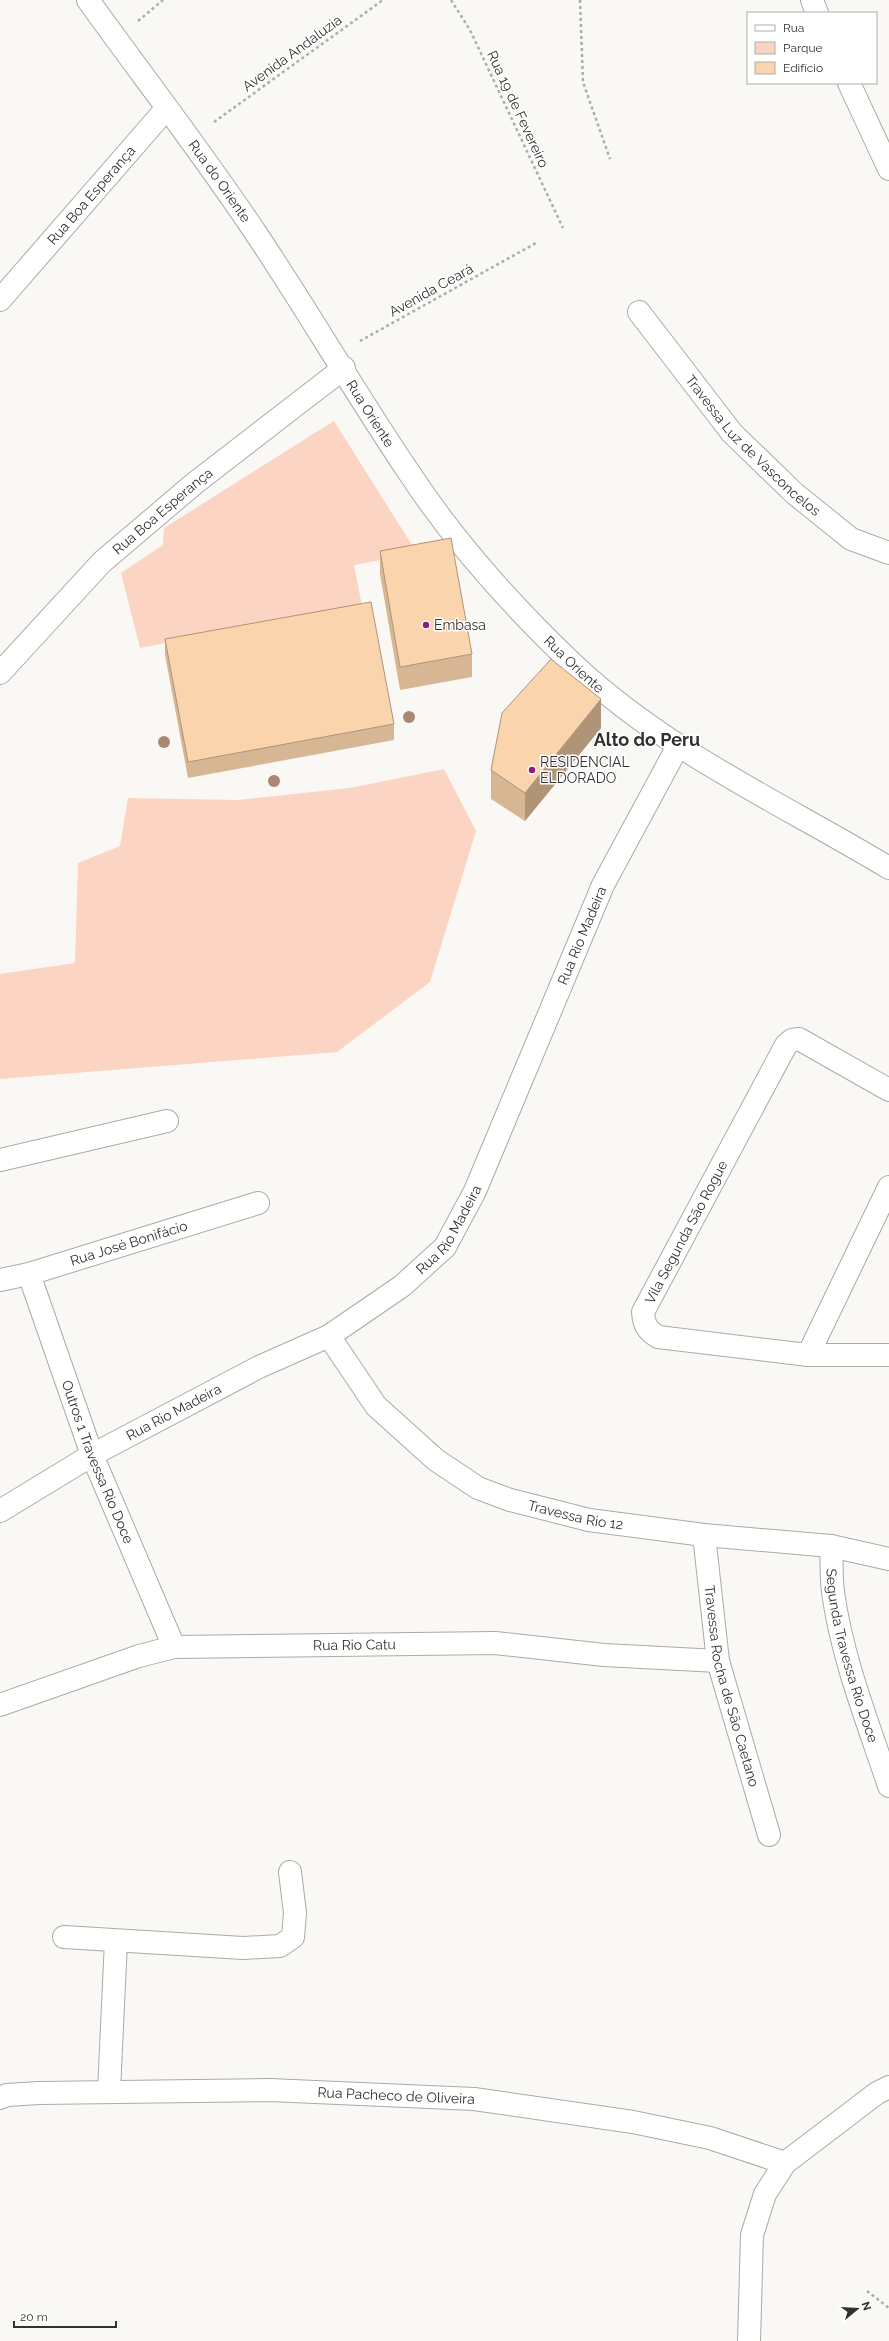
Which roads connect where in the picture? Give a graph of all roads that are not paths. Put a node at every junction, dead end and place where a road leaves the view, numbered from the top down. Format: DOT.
graph roads {
  1 [pos="88,0"];
  2 [pos="812,0"];
  3 [pos="818,12"];
  4 [pos="849,84"];
  5 [pos="166,108"];
  6 [pos="889,169"];
  7 [pos="0,300"];
  8 [pos="639,312"];
  9 [pos="339,361"];
  10 [pos="889,553"];
  11 [pos="0,673"];
  12 [pos="678,746"];
  13 [pos="889,868"];
  14 [pos="889,1090"];
  15 [pos="167,1121"];
  16 [pos="0,1160"];
  17 [pos="889,1187"];
  18 [pos="258,1203"];
  19 [pos="29,1274"];
  20 [pos="0,1280"];
  21 [pos="329,1336"];
  22 [pos="808,1355"];
  23 [pos="889,1355"];
  24 [pos="92,1455"];
  25 [pos="0,1511"];
  26 [pos="704,1535"];
  27 [pos="831,1546"];
  28 [pos="889,1559"];
  29 [pos="174,1647"];
  30 [pos="718,1661"];
  31 [pos="0,1705"];
  32 [pos="889,1786"];
  33 [pos="769,1835"];
  34 [pos="290,1872"];
  35 [pos="64,1937"];
  36 [pos="116,1941"];
  37 [pos="889,2087"];
  38 [pos="109,2092"];
  39 [pos="0,2098"];
  40 [pos="785,2163"];
  41 [pos="749,2341"];
  1 -- 5 [label="street, Rua do Oriente"];
  2 -- 3 [label="street"];
  4 -- 6 [label="street"];
  5 -- 7 [label="street, Rua Boa Esperança"];
  5 -- 9 [label="street, Rua do Oriente"];
  8 -- 10 [label="street, Travessa Luz de Vasconcelos"];
  9 -- 11 [label="street, Rua Boa Esperança"];
  9 -- 12 [label="street, Rua Oriente"];
  12 -- 13 [label="street, Rua Oriente"];
  12 -- 21 [label="street, Rua Rio Madeira"];
  14 -- 22 [label="street, Vila Segunda São Rogue"];
  15 -- 16 [label="street"];
  17 -- 22 [label="street"];
  18 -- 19 [label="street, Rua José Bonifácio"];
  19 -- 20 [label="street, Rua José Bonifácio"];
  19 -- 24 [label="street, Outros 1 Travessa Rio Doce"];
  21 -- 24 [label="street, Rua Rio Madeira"];
  21 -- 26 [label="street, Travessa Rio 12"];
  22 -- 23 [label="street, Vila Segunda São Rogue"];
  24 -- 25 [label="street, Rua Rio Madeira"];
  24 -- 29 [label="street, Outros 1 Travessa Rio Doce"];
  26 -- 27 [label="street, Travessa Rio 12"];
  26 -- 30 [label="street, Travessa Rocha de São Caetano"];
  27 -- 28 [label="street, Travessa Rio 12"];
  27 -- 32 [label="street, Segunda Travessa Rio Doce"];
  29 -- 30 [label="street, Rua Rio Catu"];
  29 -- 31 [label="street, Rua Rio Catu"];
  30 -- 33 [label="street, Travessa Rocha de São Caetano"];
  34 -- 36 [label="street"];
  35 -- 36 [label="street"];
  36 -- 38 [label="street"];
  37 -- 40 [label="street"];
  38 -- 39 [label="street, Rua Pacheco de Oliveira"];
  38 -- 40 [label="street, Rua Pacheco de Oliveira"];
  40 -- 41 [label="street"];
}
